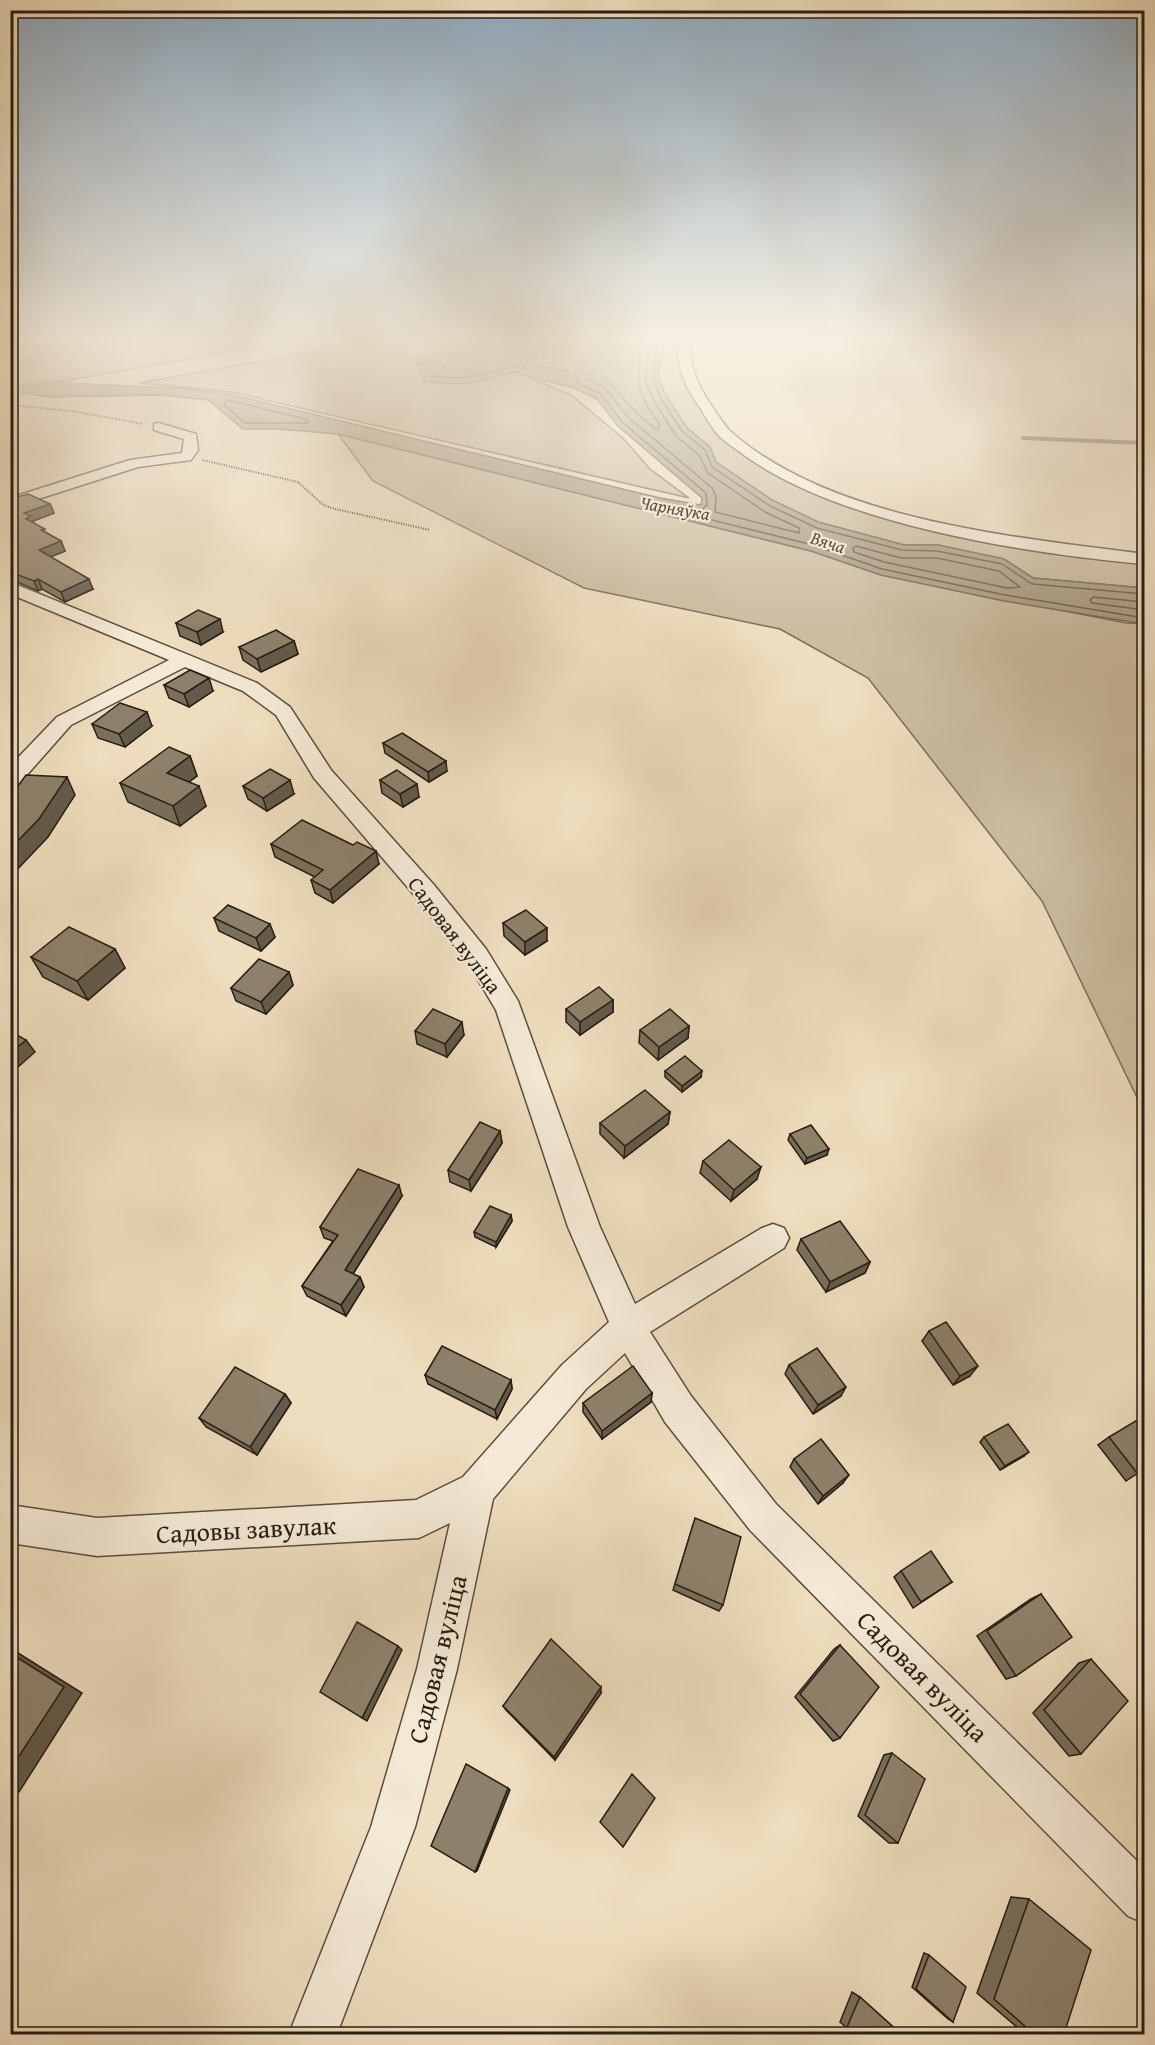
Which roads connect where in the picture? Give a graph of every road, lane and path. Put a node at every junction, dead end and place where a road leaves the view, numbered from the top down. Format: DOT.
graph roads {
  1 [pos="191,437"];
  2 [pos="731,437"];
  3 [pos="186,457"];
  4 [pos="10,503"];
  5 [pos="430,530"];
  6 [pos="1144,559"];
  7 [pos="10,587"];
  8 [pos="184,660"];
  9 [pos="10,780"];
  10 [pos="772,1238"];
  11 [pos="628,1327"];
  12 [pos="476,1490"];
  13 [pos="10,1524"];
  14 [pos="1144,1900"];
  15 [pos="313,2034"];
  1 -- 3 [label="street"];
  2 -- 6 [label="street"];
  3 -- 4 [label="street"];
  3 -- 5 [label="path"];
  7 -- 8 [label="street, Садовая вуліца"];
  8 -- 9 [label="street"];
  8 -- 11 [label="street, Садовая вуліца"];
  10 -- 11 [label="street"];
  11 -- 12 [label="street, Садовая вуліца"];
  11 -- 14 [label="street, Садовая вуліца"];
  12 -- 13 [label="street, Садовы завулак"];
  12 -- 15 [label="street, Садовая вуліца"];
}
